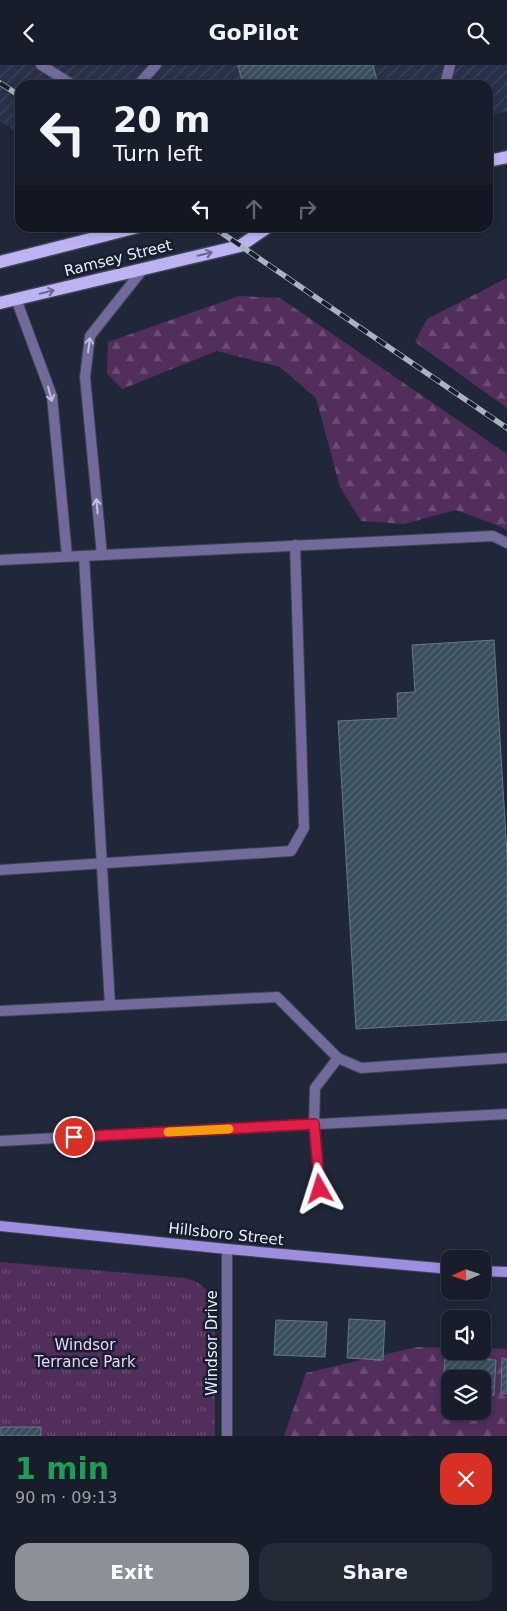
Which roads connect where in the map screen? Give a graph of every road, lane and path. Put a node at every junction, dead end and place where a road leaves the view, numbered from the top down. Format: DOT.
graph roads {
  1 [pos="41,65"];
  2 [pos="156,65"];
  3 [pos="450,65"];
  4 [pos="65,80"];
  5 [pos="142,80"];
  6 [pos="446,80"];
  7 [pos="507,157"];
  8 [pos="493,160"];
  9 [pos="118,232"];
  10 [pos="261,232"];
  11 [pos="0,262"];
  12 [pos="144,269"];
  13 [pos="16,299"];
  14 [pos="0,303"];
  15 [pos="507,543"];
  16 [pos="295,545"];
  17 [pos="84,555"];
  18 [pos="102,555"];
  19 [pos="67,557"];
  20 [pos="0,560"];
  21 [pos="102,863"];
  22 [pos="0,870"];
  23 [pos="110,1005"];
  24 [pos="0,1011"];
  25 [pos="507,1058"];
  26 [pos="338,1059"];
  27 [pos="507,1114"];
  28 [pos="314,1124"];
  29 [pos="0,1141"];
  30 [pos="320,1189"];
  31 [pos="0,1226"];
  32 [pos="228,1249"];
  33 [pos="441,1268"];
  34 [pos="491,1271"];
  35 [pos="507,1272"];
  36 [pos="227,1436"];
  1 -- 4 [label="street"];
  2 -- 5 [label="street"];
  3 -- 6 [label="street"];
  7 -- 8 [label="main road"];
  9 -- 11 [label="main road, Ramsey Street"];
  12 -- 10 [label="main road, Ramsey Street, one-way"];
  13 -- 12 [label="main road, Ramsey Street, one-way"];
  18 -- 12 [label="street, one-way"];
  13 -- 14 [label="main road, Ramsey Street"];
  13 -- 19 [label="street, one-way"];
  15 -- 16 [label="street"];
  16 -- 18 [label="street"];
  16 -- 21 [label="street"];
  17 -- 18 [label="street"];
  17 -- 19 [label="street"];
  17 -- 21 [label="street"];
  19 -- 20 [label="street"];
  21 -- 22 [label="street"];
  21 -- 23 [label="street"];
  23 -- 24 [label="street"];
  23 -- 26 [label="street"];
  25 -- 26 [label="street"];
  26 -- 28 [label="street"];
  27 -- 28 [label="street"];
  28 -- 29 [label="street"];
  28 -- 30 [label="street"];
  31 -- 32 [label="street, Hillsboro Street"];
  32 -- 33 [label="street, Hillsboro Street"];
  32 -- 36 [label="street, Windsor Drive"];
  34 -- 35 [label="street"];
}
